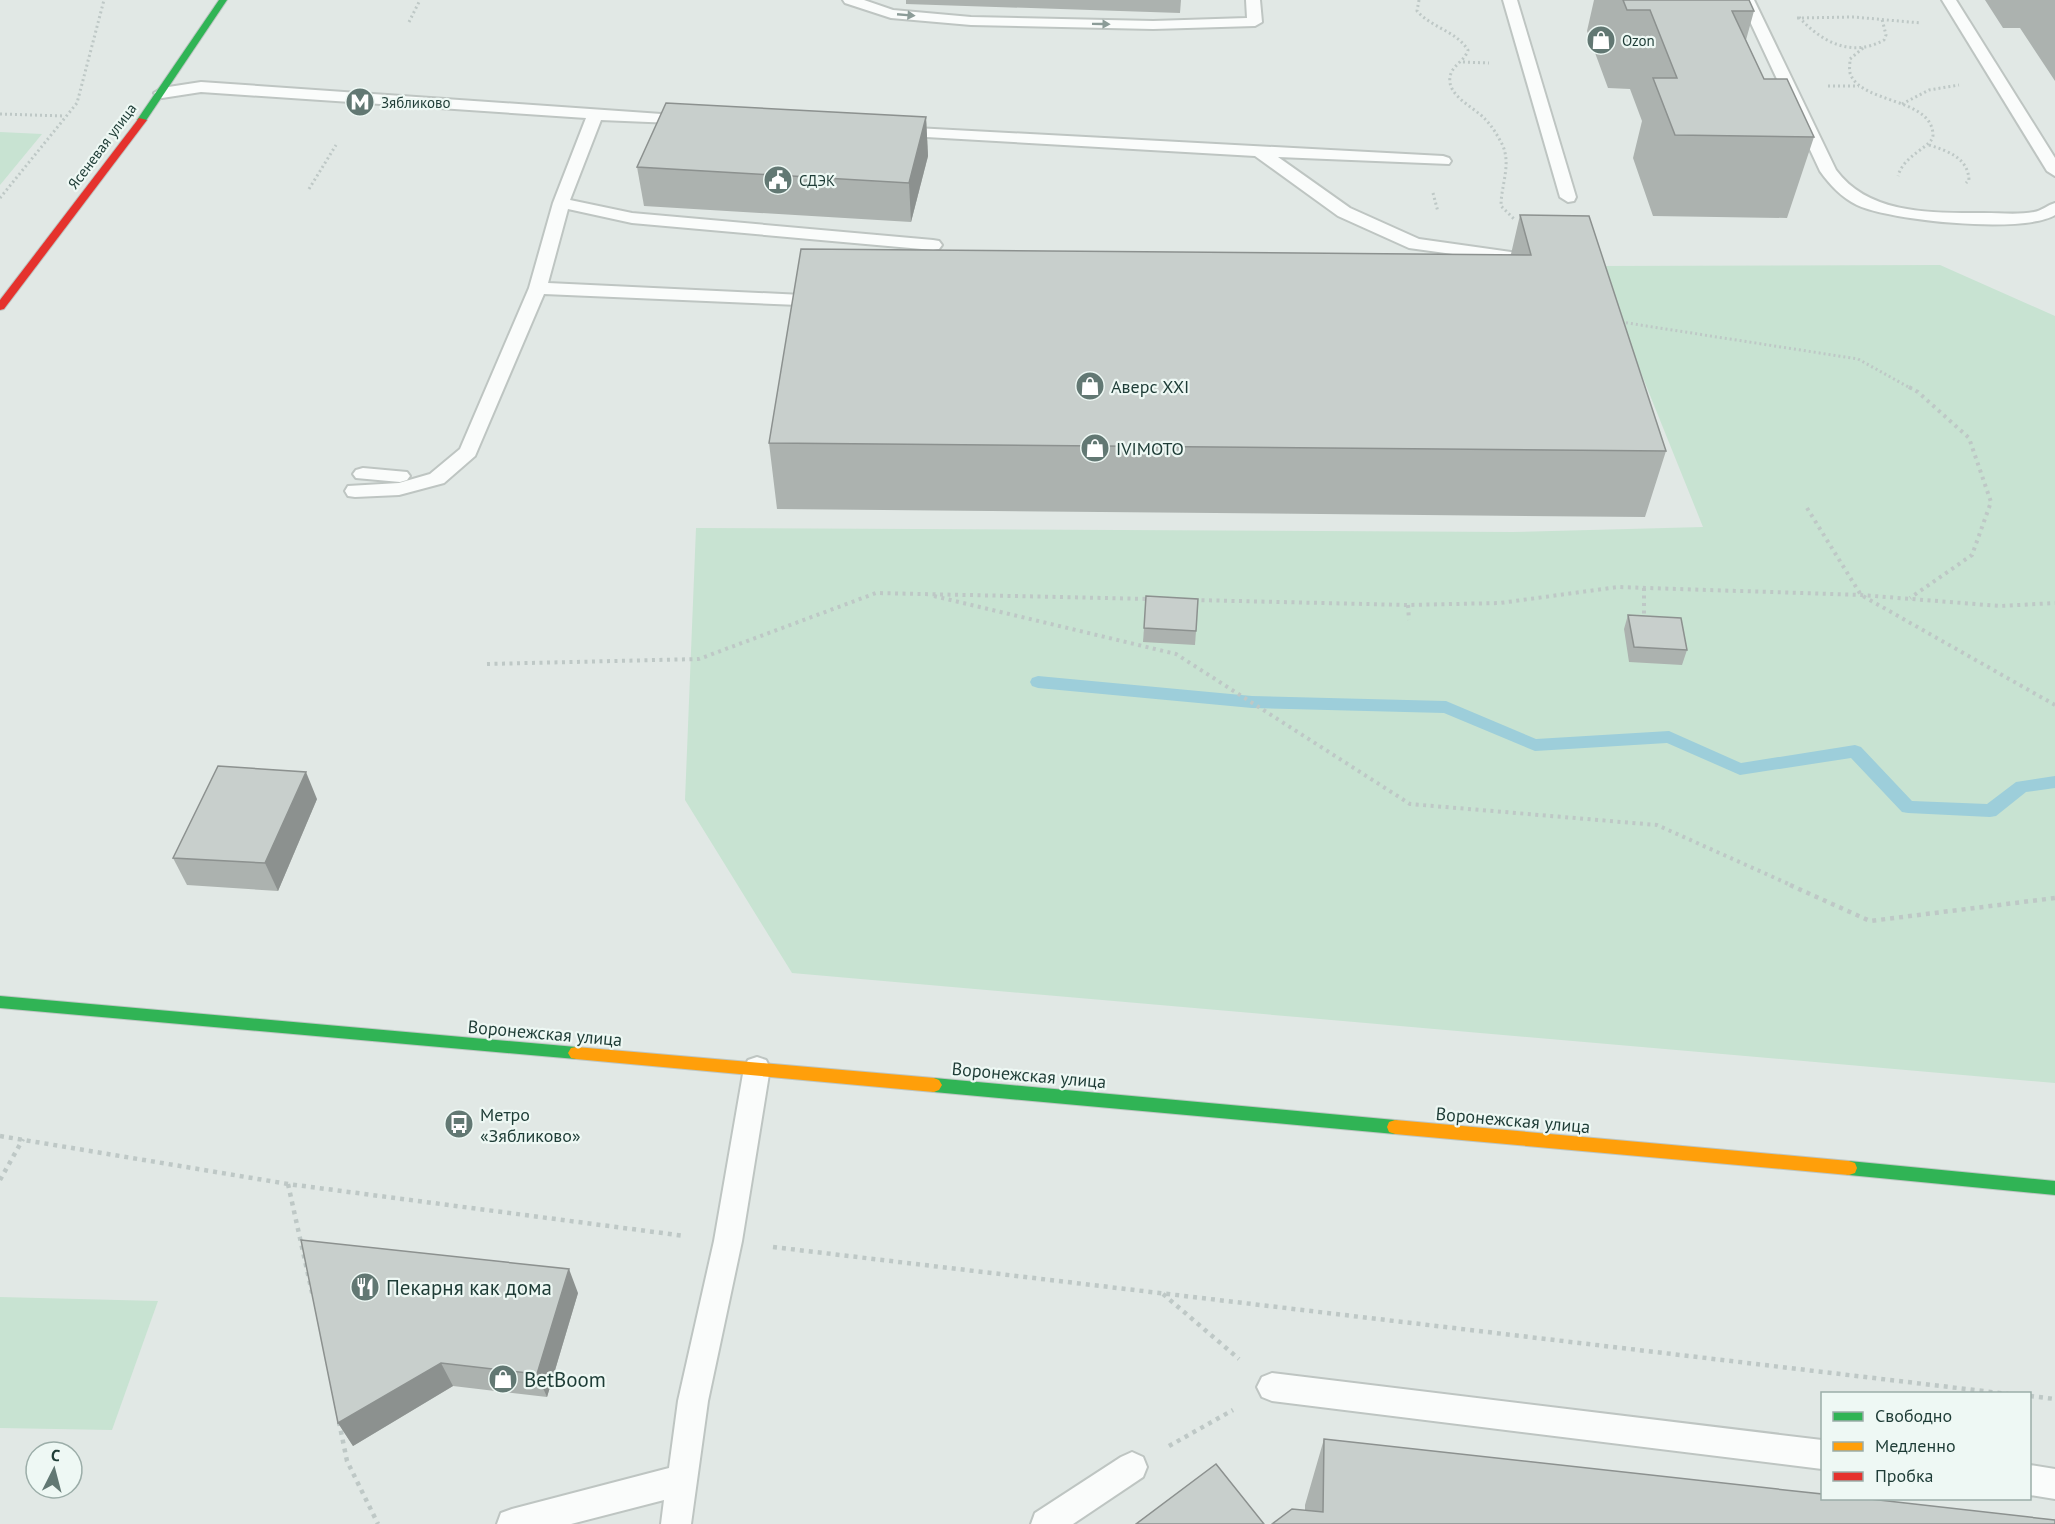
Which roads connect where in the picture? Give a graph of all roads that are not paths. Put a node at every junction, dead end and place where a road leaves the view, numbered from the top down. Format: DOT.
graph roads {
  1 [pos="223,0"];
  2 [pos="850,0"];
  3 [pos="1253,0"];
  4 [pos="1510,0"];
  5 [pos="1747,0"];
  6 [pos="1949,0"];
  7 [pos="162,93"];
  8 [pos="595,116"];
  9 [pos="702,122"];
  10 [pos="880,131"];
  11 [pos="1260,151"];
  12 [pos="1443,161"];
  13 [pos="2055,171"];
  14 [pos="1568,197"];
  15 [pos="561,203"];
  16 [pos="2055,208"];
  17 [pos="933,244"];
  18 [pos="1533,259"];
  19 [pos="538,288"];
  20 [pos="836,302"];
  21 [pos="0,307"];
  22 [pos="359,483"];
  23 [pos="0,1002"];
  24 [pos="757,1068"];
  25 [pos="2055,1188"];
  26 [pos="1272,1388"];
  27 [pos="1821,1455"];
  28 [pos="1132,1467"];
  29 [pos="682,1480"];
  30 [pos="2031,1480"];
  31 [pos="2055,1484"];
  32 [pos="513,1524"];
  33 [pos="676,1524"];
  34 [pos="1046,1524"];
  1 -- 7 [label="street, Ясеневая улица"];
  2 -- 3 [label="lane, one-way"];
  4 -- 14 [label="lane"];
  5 -- 16 [label="lane"];
  6 -- 13 [label="lane"];
  7 -- 8 [label="lane"];
  7 -- 21 [label="street, Ясеневая улица"];
  8 -- 9 [label="lane"];
  8 -- 15 [label="lane"];
  10 -- 11 [label="lane"];
  11 -- 12 [label="lane"];
  11 -- 18 [label="lane"];
  15 -- 17 [label="lane"];
  15 -- 19 [label="lane"];
  19 -- 20 [label="lane"];
  19 -- 22 [label="lane"];
  23 -- 24 [label="street, Воронежская улица"];
  24 -- 25 [label="street, Воронежская улица"];
  24 -- 29 [label="lane"];
  26 -- 27 [label="lane"];
  28 -- 34 [label="lane"];
  29 -- 32 [label="lane"];
  29 -- 33 [label="lane"];
  30 -- 31 [label="lane"];
}
